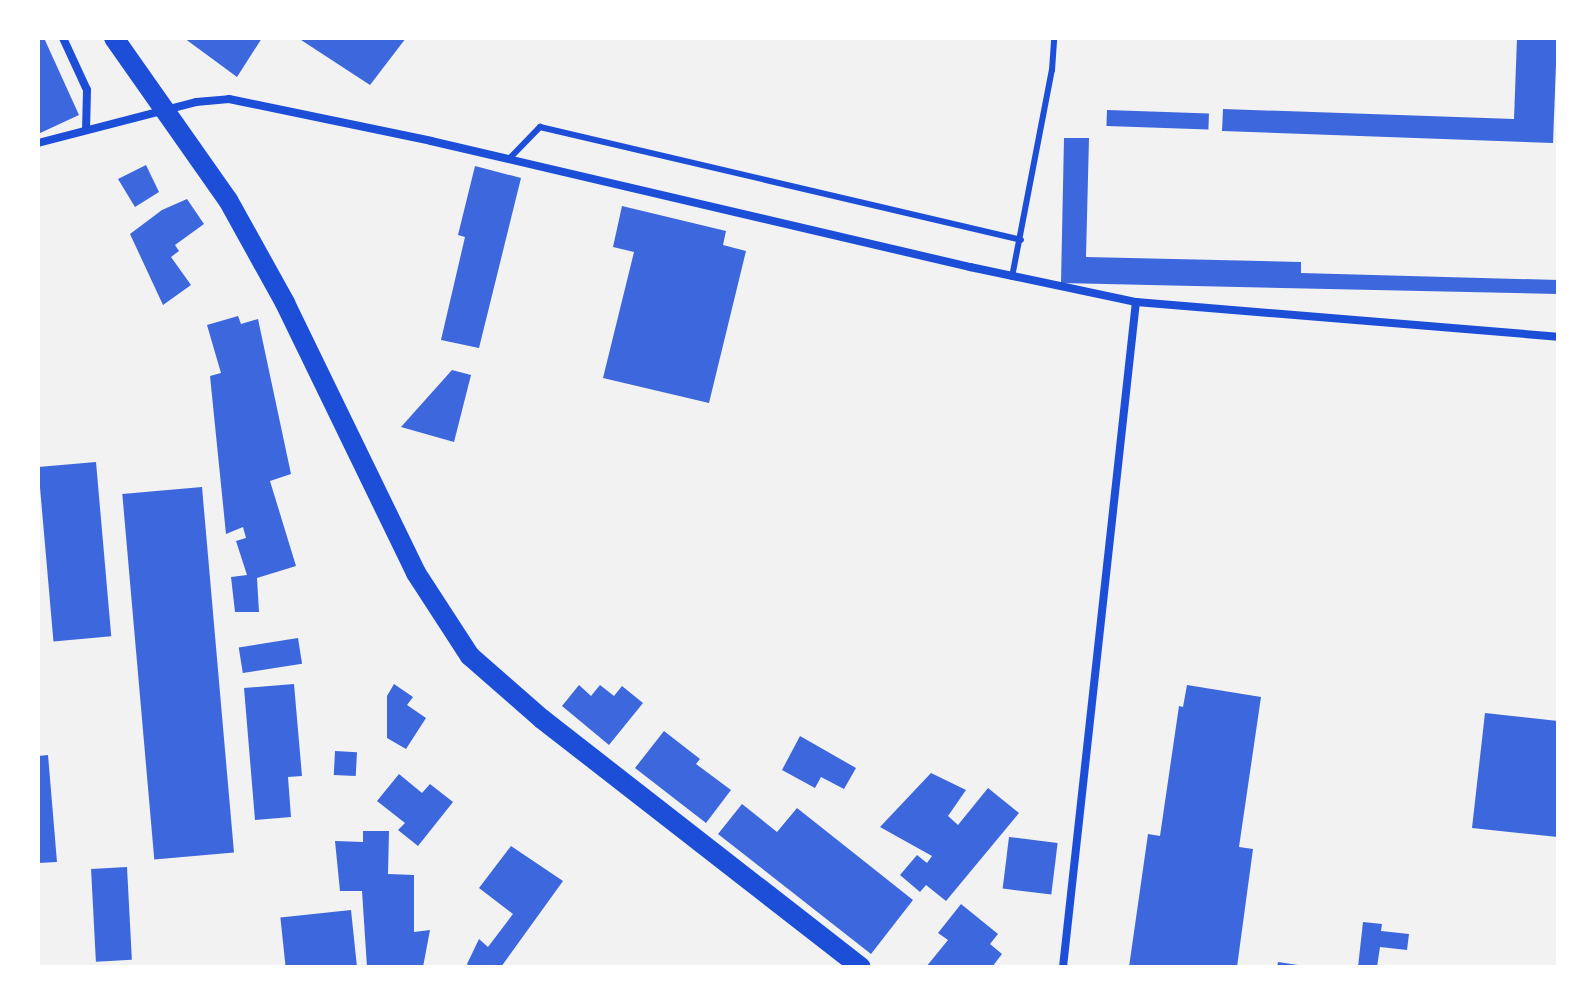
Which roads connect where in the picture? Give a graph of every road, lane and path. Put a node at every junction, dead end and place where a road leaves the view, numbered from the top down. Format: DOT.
graph roads {
  1 [pos="63,38"];
  2 [pos="114,38"];
  3 [pos="1054,38"];
  4 [pos="164,111"];
  5 [pos="86,130"];
  6 [pos="38,143"];
  7 [pos="509,159"];
  8 [pos="1021,240"];
  9 [pos="1012,277"];
  10 [pos="1136,302"];
  11 [pos="1558,337"];
  12 [pos="861,967"];
  13 [pos="1063,967"];
  1 -- 5 [label="street"];
  2 -- 4 [label="main road"];
  3 -- 8 [label="lane"];
  4 -- 5 [label="street"];
  4 -- 7 [label="street"];
  4 -- 12 [label="main road"];
  5 -- 6 [label="street"];
  7 -- 8 [label="lane"];
  7 -- 9 [label="street"];
  8 -- 9 [label="lane"];
  9 -- 10 [label="street"];
  10 -- 11 [label="street"];
  10 -- 13 [label="street"];
}
